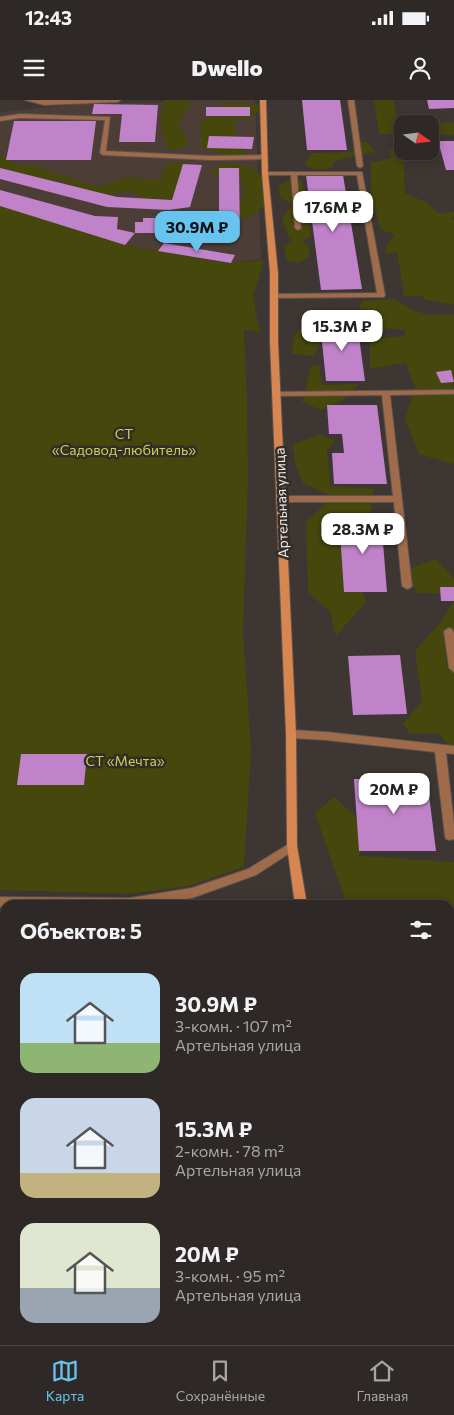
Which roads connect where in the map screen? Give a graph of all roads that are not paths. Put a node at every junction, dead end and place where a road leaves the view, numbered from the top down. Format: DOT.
graph roads {
  1 [pos="28,100"];
  2 [pos="118,100"];
  3 [pos="263,100"];
  4 [pos="351,100"];
  5 [pos="0,119"];
  6 [pos="265,157"];
  7 [pos="360,166"];
  8 [pos="266,173"];
  9 [pos="294,173"];
  10 [pos="298,228"];
  11 [pos="274,296"];
  12 [pos="454,392"];
  13 [pos="386,393"];
  14 [pos="276,394"];
  15 [pos="280,499"];
  16 [pos="398,499"];
  17 [pos="407,586"];
  18 [pos="449,631"];
  19 [pos="454,668"];
  20 [pos="291,734"];
  21 [pos="440,749"];
  22 [pos="454,750"];
  23 [pos="450,836"];
  24 [pos="292,846"];
  25 [pos="149,900"];
  26 [pos="300,900"];
  1 -- 2 [label="street"];
  3 -- 6 [label="street, Артельная улица"];
  4 -- 7 [label="street"];
  5 -- 6 [label="street"];
  6 -- 8 [label="street, Артельная улица"];
  8 -- 9 [label="street"];
  8 -- 11 [label="street, Артельная улица"];
  9 -- 10 [label="street"];
  9 -- 11 [label="street"];
  11 -- 14 [label="street, Артельная улица"];
  12 -- 13 [label="street"];
  13 -- 14 [label="street"];
  13 -- 16 [label="street"];
  14 -- 15 [label="street, Артельная улица"];
  15 -- 16 [label="street"];
  15 -- 20 [label="street, Артельная улица"];
  16 -- 17 [label="street"];
  18 -- 19 [label="street"];
  20 -- 21 [label="street"];
  20 -- 24 [label="street, Артельная улица"];
  21 -- 22 [label="street"];
  21 -- 23 [label="street"];
  24 -- 25 [label="street"];
  24 -- 26 [label="street, Артельная улица"];
}
